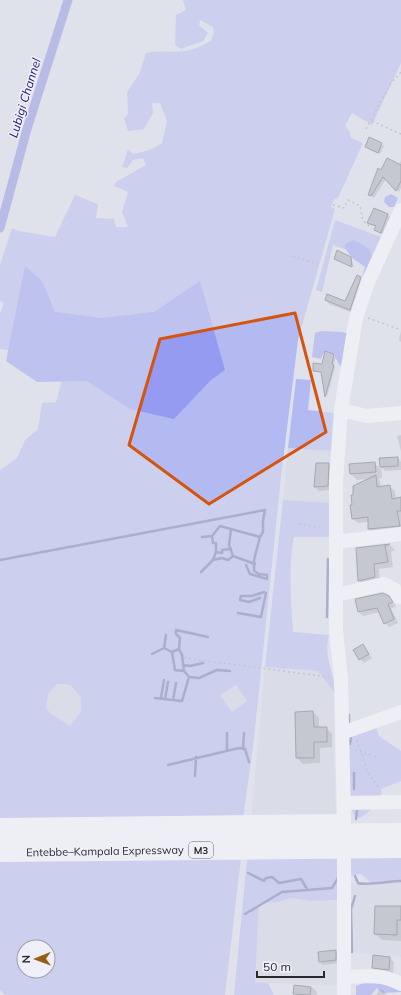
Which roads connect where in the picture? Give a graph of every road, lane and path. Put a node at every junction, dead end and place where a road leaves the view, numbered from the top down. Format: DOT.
graph roads {
  1 [pos="401,72"];
  2 [pos="371,120"];
  3 [pos="366,129"];
  4 [pos="401,134"];
  5 [pos="333,205"];
  6 [pos="401,210"];
  7 [pos="372,228"];
  8 [pos="293,256"];
  9 [pos="318,264"];
  10 [pos="357,314"];
  11 [pos="401,330"];
  12 [pos="341,410"];
  13 [pos="401,413"];
  14 [pos="299,524"];
  15 [pos="401,534"];
  16 [pos="336,536"];
  17 [pos="336,595"];
  18 [pos="401,596"];
  19 [pos="184,658"];
  20 [pos="341,678"];
  21 [pos="401,712"];
  22 [pos="347,731"];
  23 [pos="350,746"];
  24 [pos="362,753"];
  25 [pos="377,757"];
  26 [pos="379,788"];
  27 [pos="401,802"];
  28 [pos="344,803"];
  29 [pos="344,821"];
  30 [pos="0,825"];
  31 [pos="401,833"];
  32 [pos="0,836"];
  33 [pos="401,848"];
  34 [pos="0,852"];
  35 [pos="345,976"];
  36 [pos="401,984"];
  37 [pos="344,995"];
  1 -- 2 [label="path"];
  2 -- 3 [label="path"];
  2 -- 4 [label="path"];
  5 -- 7 [label="path"];
  6 -- 10 [label="street"];
  8 -- 9 [label="path"];
  10 -- 11 [label="path"];
  10 -- 12 [label="street"];
  12 -- 13 [label="street"];
  12 -- 16 [label="street"];
  14 -- 16 [label="path"];
  15 -- 16 [label="street"];
  16 -- 17 [label="street"];
  17 -- 18 [label="street"];
  17 -- 20 [label="street"];
  19 -- 20 [label="path"];
  20 -- 22 [label="street"];
  21 -- 22 [label="street"];
  22 -- 24 [label="path"];
  22 -- 28 [label="street"];
  23 -- 24 [label="path"];
  24 -- 25 [label="path"];
  24 -- 26 [label="path"];
  27 -- 28 [label="street"];
  28 -- 29 [label="street"];
  29 -- 30 [label="street"];
  29 -- 35 [label="street"];
  31 -- 32 [label="highway, Entebbe–Kampala Expressway / M3"];
  33 -- 34 [label="highway, Entebbe–Kampala Expressway / M3"];
  35 -- 36 [label="street"];
  35 -- 37 [label="street"];
}
